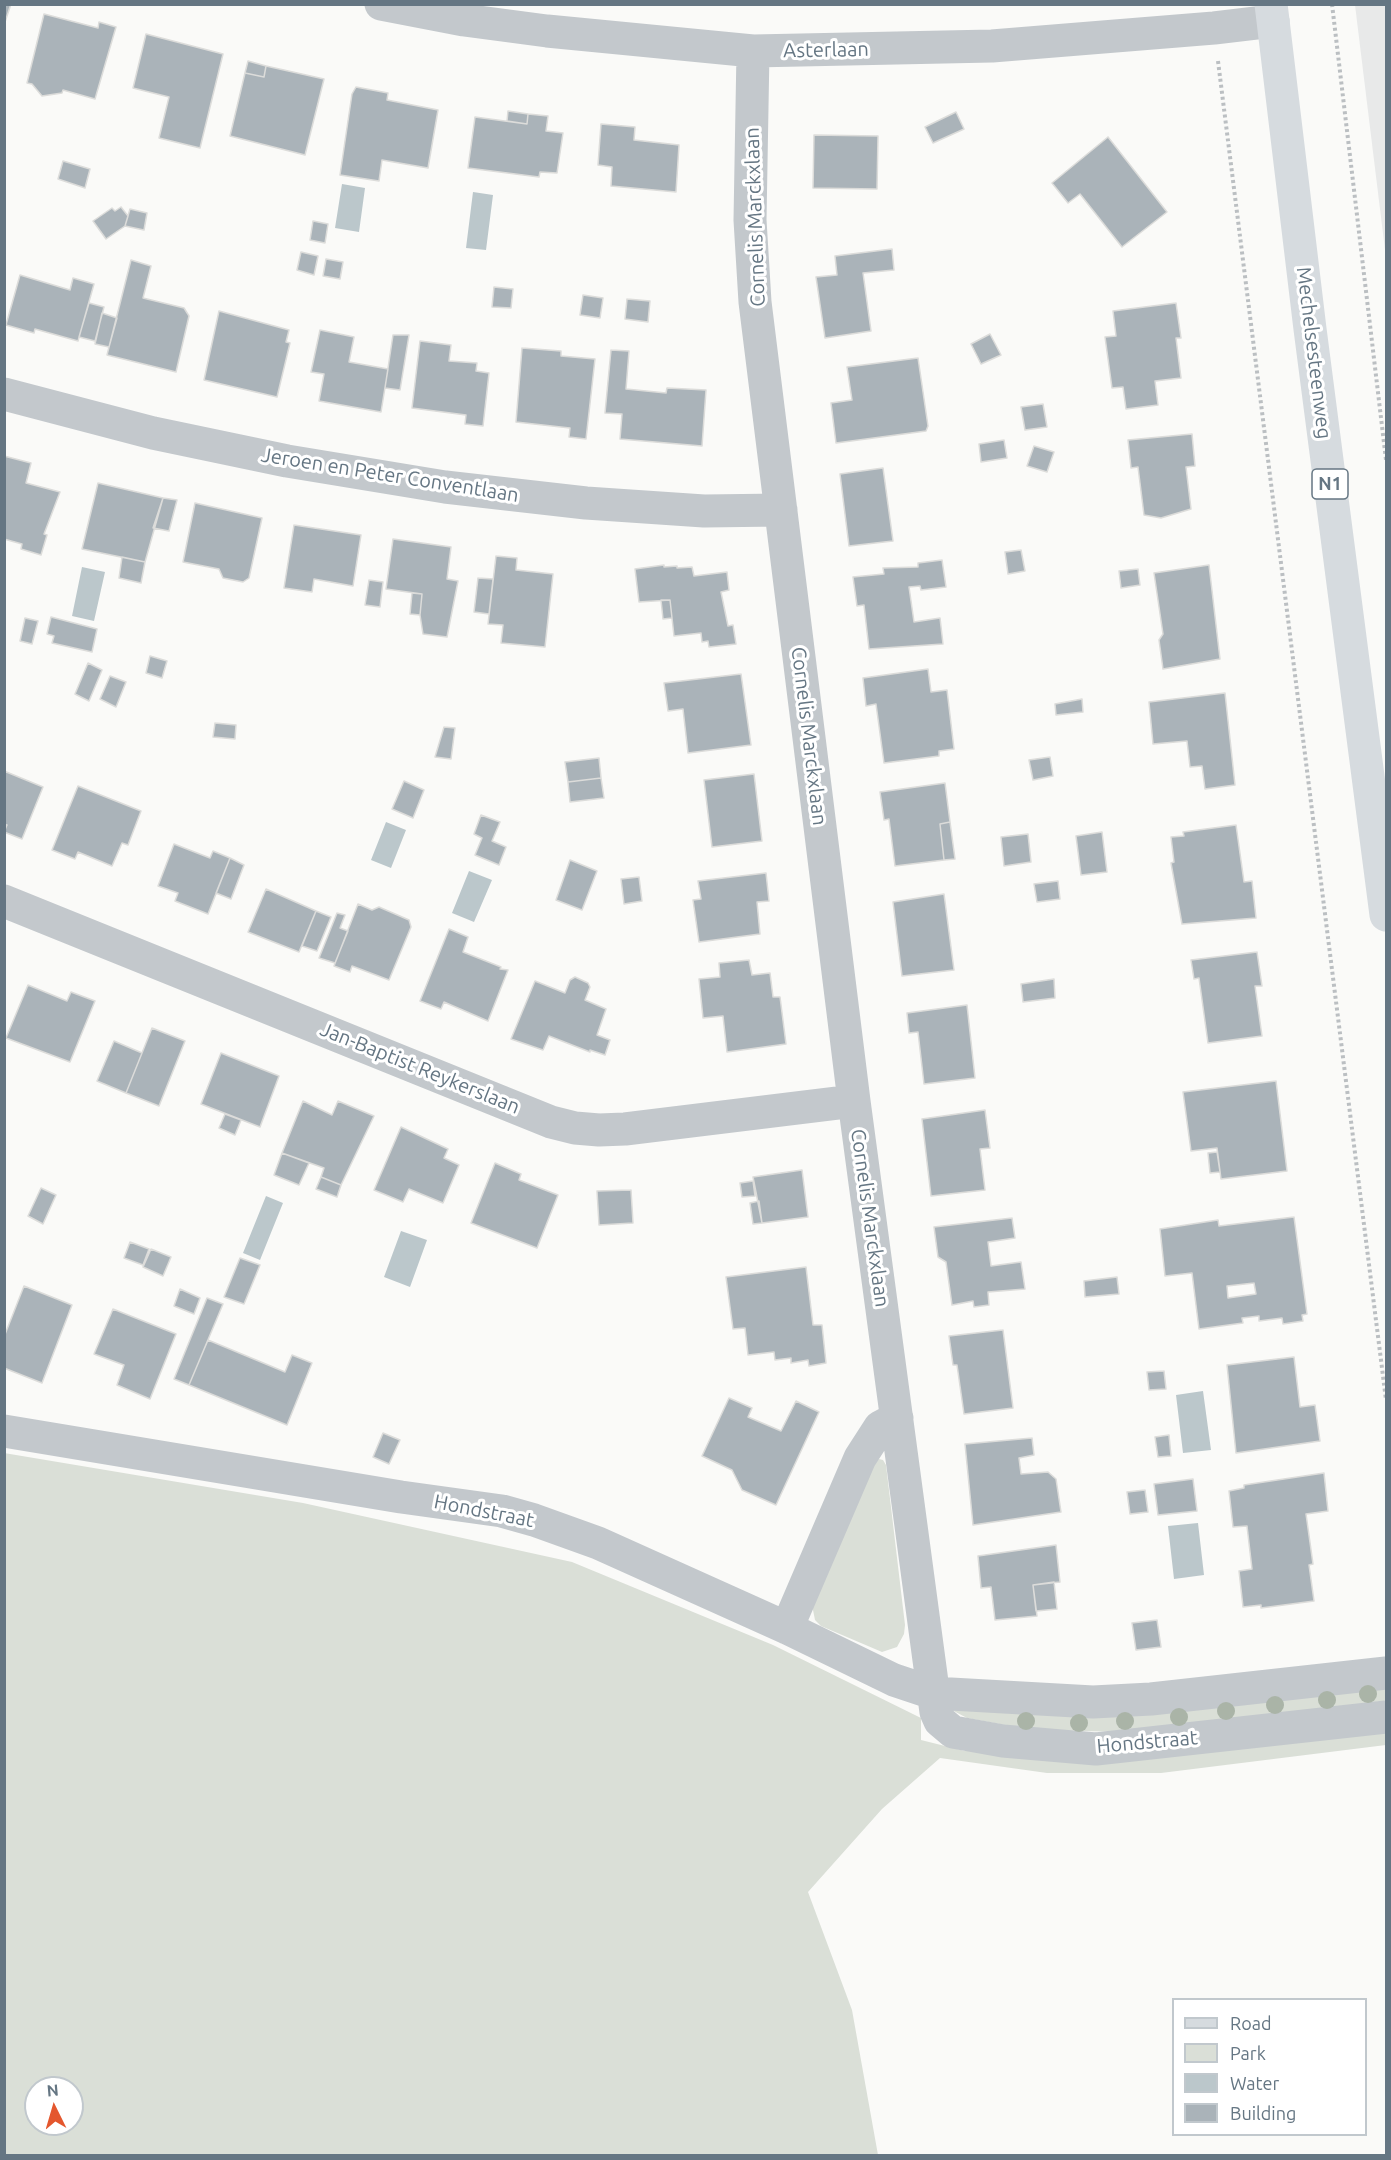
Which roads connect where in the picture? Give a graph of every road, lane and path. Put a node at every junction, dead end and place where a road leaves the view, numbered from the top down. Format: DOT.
graph roads {
  1 [pos="381,4"];
  2 [pos="1332,4"];
  3 [pos="1272,13"];
  4 [pos="549,18"];
  5 [pos="1214,28"];
  6 [pos="753,51"];
  7 [pos="4,394"];
  8 [pos="1386,460"];
  9 [pos="781,510"];
  10 [pos="4,901"];
  11 [pos="1386,915"];
  12 [pos="854,1101"];
  13 [pos="1386,1400"];
  14 [pos="897,1418"];
  15 [pos="4,1431"];
  16 [pos="787,1628"];
  17 [pos="1386,1672"];
  18 [pos="933,1693"];
  19 [pos="1386,1717"];
  1 -- 4 [label="street, Asterlaan"];
  2 -- 8 [label="path"];
  3 -- 5 [label="street, Asterlaan"];
  3 -- 11 [label="main road, Mechelsesteenweg / N1"];
  4 -- 6 [label="street, Asterlaan"];
  5 -- 6 [label="street, Asterlaan"];
  5 -- 13 [label="path"];
  6 -- 9 [label="street, Cornelis Marckxlaan"];
  7 -- 9 [label="street, Jeroen en Peter Conventlaan"];
  9 -- 12 [label="street, Cornelis Marckxlaan"];
  10 -- 12 [label="street, Jan-Baptist Reykerslaan"];
  12 -- 14 [label="street, Cornelis Marckxlaan"];
  14 -- 16 [label="street"];
  14 -- 18 [label="street, Cornelis Marckxlaan"];
  15 -- 16 [label="street, Hondstraat"];
  16 -- 18 [label="street, Hondstraat"];
  17 -- 18 [label="street, Hondstraat"];
  18 -- 19 [label="street, Hondstraat"];
}
